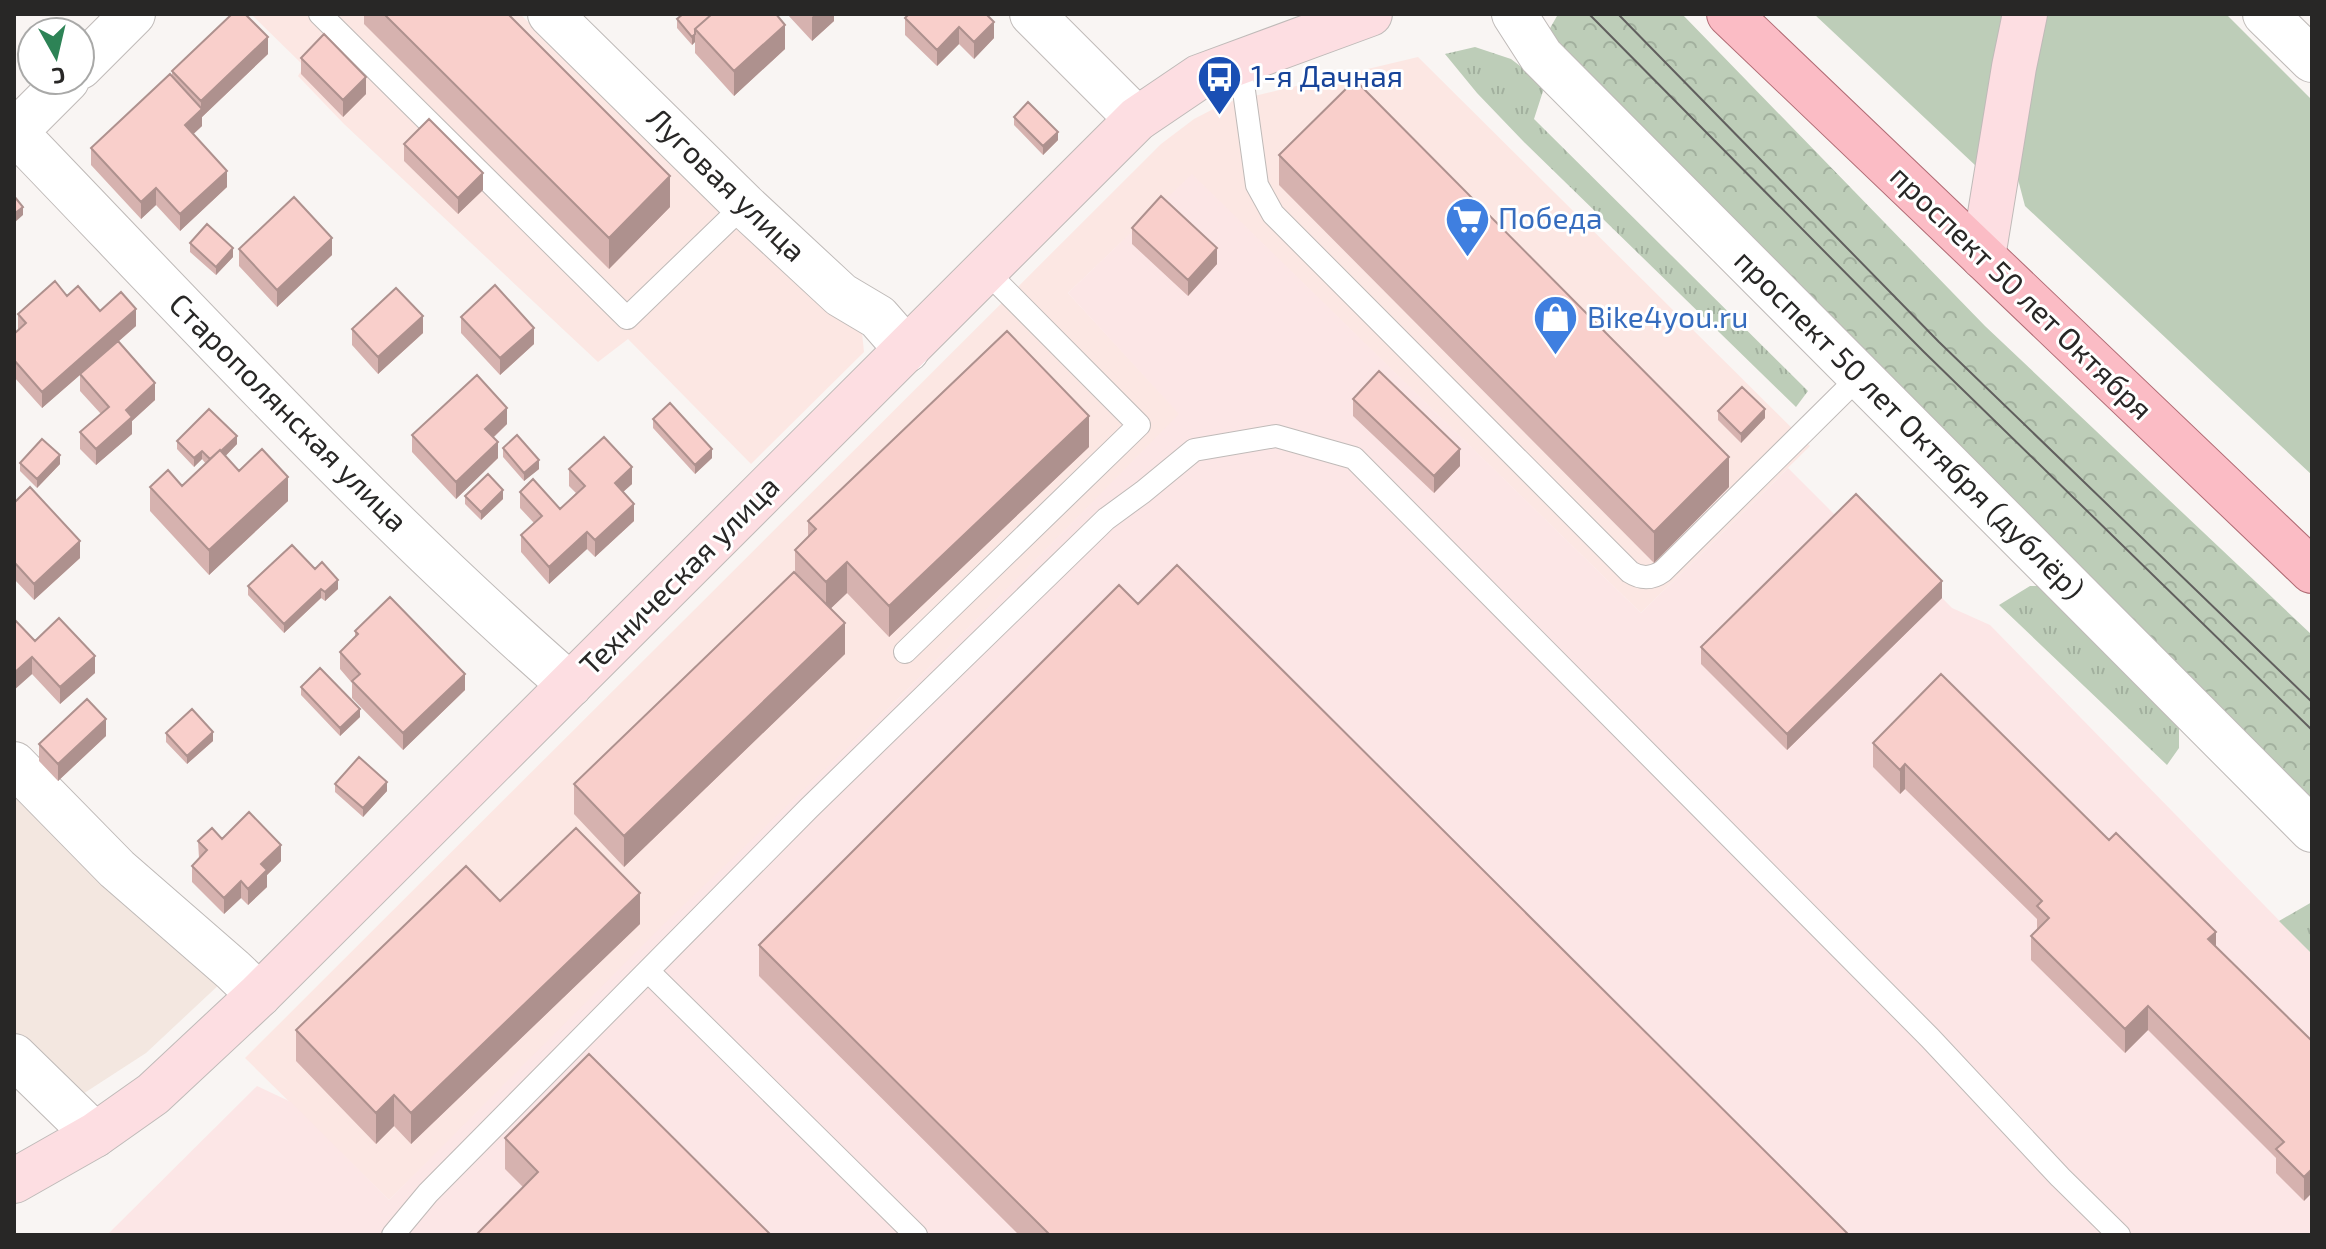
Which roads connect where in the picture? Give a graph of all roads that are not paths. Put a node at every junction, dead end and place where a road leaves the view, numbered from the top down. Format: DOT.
graph roads {
  1 [pos="133,14"];
  2 [pos="320,14"];
  3 [pos="550,14"];
  4 [pos="1032,14"];
  5 [pos="1370,14"];
  6 [pos="1514,14"];
  7 [pos="1729,14"];
  8 [pos="2025,14"];
  9 [pos="2265,14"];
  10 [pos="96,51"];
  11 [pos="2312,60"];
  12 [pos="1240,62"];
  13 [pos="51,96"];
  14 [pos="1137,119"];
  15 [pos="14,132"];
  16 [pos="744,205"];
  17 [pos="1983,257"];
  18 [pos="986,271"];
  19 [pos="907,350"];
  20 [pos="1860,376"];
  21 [pos="2312,571"];
  22 [pos="905,652"];
  23 [pos="570,685"];
  24 [pos="14,764"];
  25 [pos="2312,830"];
  26 [pos="648,971"];
  27 [pos="259,995"];
  28 [pos="14,1056"];
  29 [pos="95,1135"];
  30 [pos="14,1181"];
  31 [pos="393,1235"];
  32 [pos="916,1235"];
  33 [pos="2119,1235"];
  1 -- 10 [label="street"];
  2 -- 16 [label="lane"];
  3 -- 16 [label="street, Луговая улица"];
  4 -- 14 [label="street"];
  5 -- 12 [label="main road, Техническая улица"];
  6 -- 20 [label="street, проспект 50 лет Октября (дублёр)"];
  7 -- 17 [label="main road, проспект 50 лет Октября"];
  8 -- 17 [label="main road"];
  9 -- 11 [label="street"];
  12 -- 14 [label="main road, Техническая улица"];
  12 -- 20 [label="lane"];
  13 -- 15 [label="street"];
  14 -- 18 [label="main road, Техническая улица"];
  15 -- 23 [label="street, Старополянская улица"];
  16 -- 19 [label="street, Луговая улица"];
  17 -- 21 [label="main road, проспект 50 лет Октября"];
  18 -- 19 [label="main road, Техническая улица"];
  18 -- 22 [label="lane"];
  19 -- 23 [label="main road, Техническая улица"];
  20 -- 25 [label="street, проспект 50 лет Октября (дублёр)"];
  23 -- 27 [label="main road, Техническая улица"];
  24 -- 27 [label="street"];
  26 -- 31 [label="lane"];
  26 -- 32 [label="lane"];
  26 -- 33 [label="lane"];
  27 -- 29 [label="main road, Техническая улица"];
  28 -- 29 [label="street"];
  29 -- 30 [label="main road, Техническая улица"];
}
